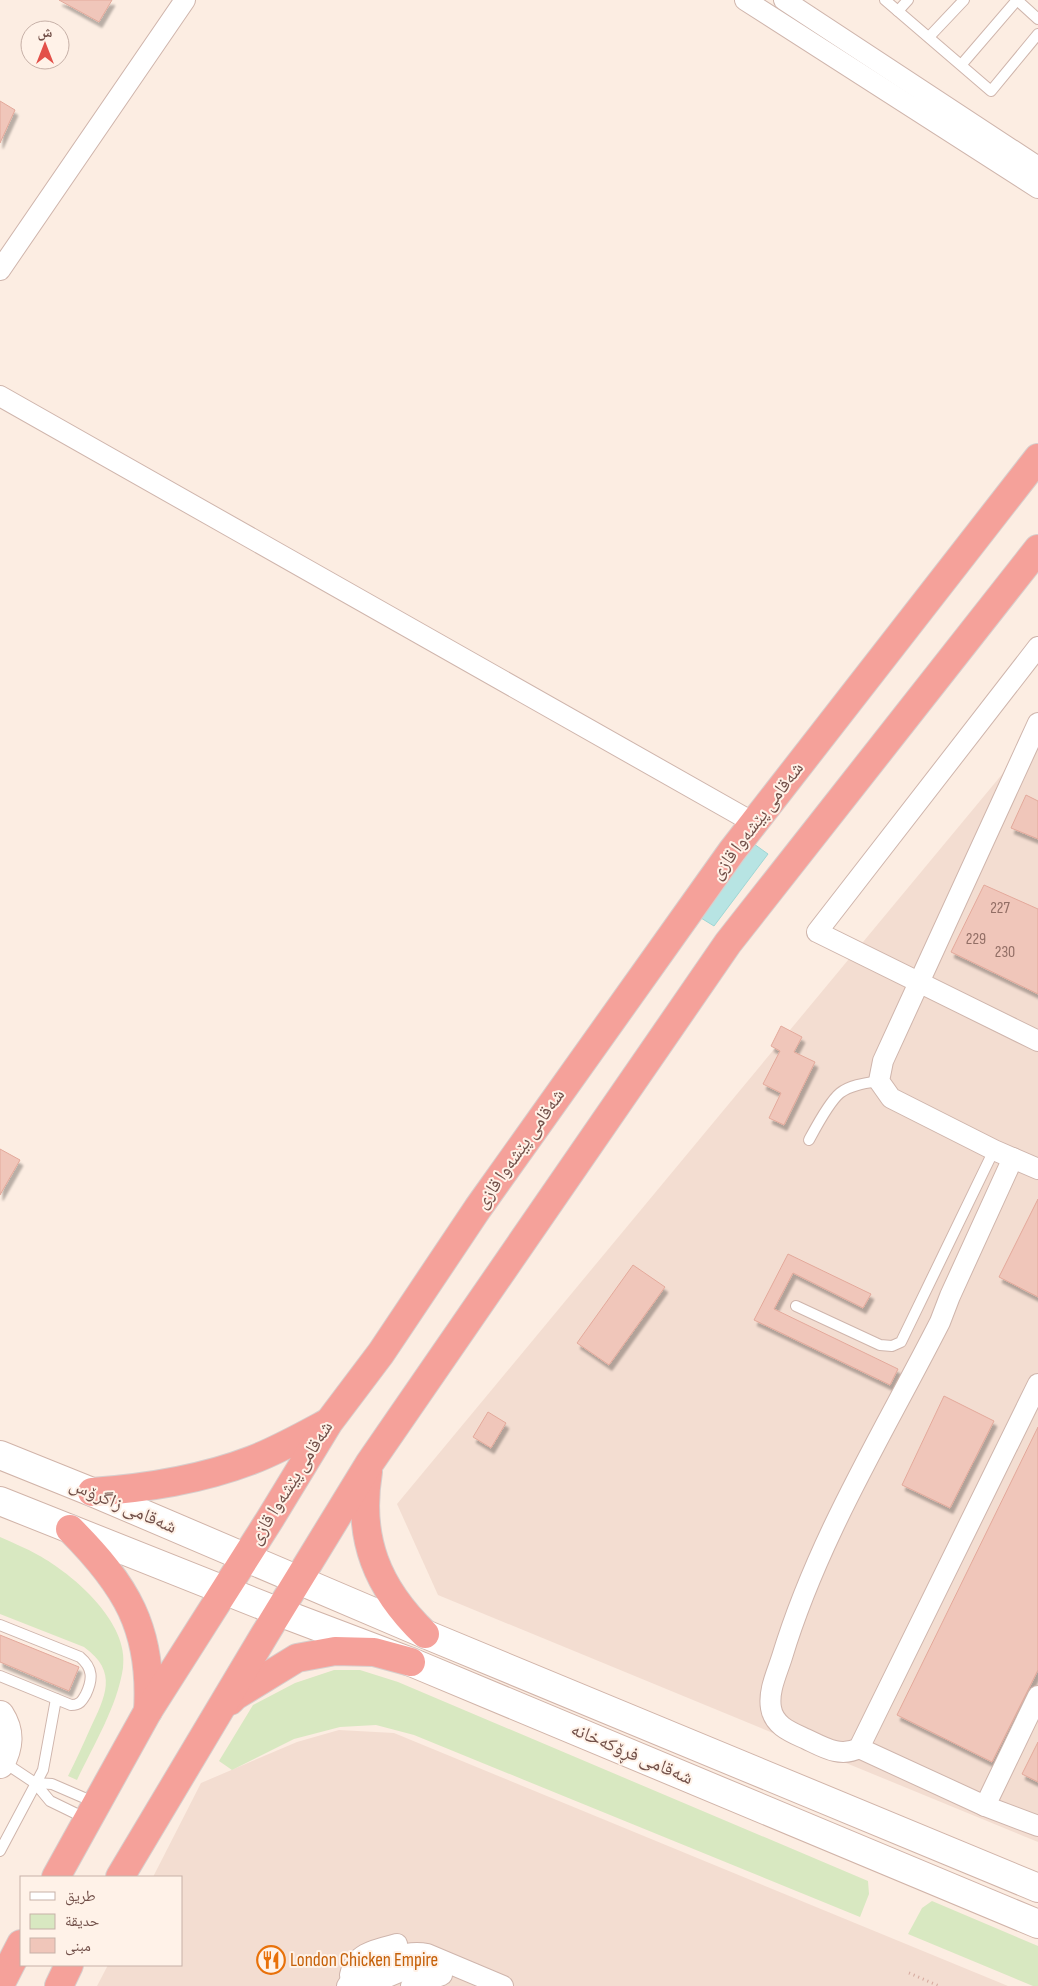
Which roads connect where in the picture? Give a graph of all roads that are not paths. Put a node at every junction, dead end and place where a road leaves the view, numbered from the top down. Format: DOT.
graph roads {
  1 [pos="184,0"];
  2 [pos="745,0"];
  3 [pos="784,0"];
  4 [pos="885,0"];
  5 [pos="908,0"];
  6 [pos="964,0"];
  7 [pos="1017,0"];
  8 [pos="898,11"];
  9 [pos="1038,19"];
  10 [pos="1038,34"];
  11 [pos="929,37"];
  12 [pos="962,64"];
  13 [pos="1038,167"];
  14 [pos="1038,188"];
  15 [pos="0,270"];
  16 [pos="0,396"];
  17 [pos="1038,458"];
  18 [pos="1038,549"];
  19 [pos="1038,647"];
  20 [pos="1038,723"];
  21 [pos="754,823"];
  22 [pos="919,982"];
  23 [pos="1038,1041"];
  24 [pos="878,1081"];
  25 [pos="809,1140"];
  26 [pos="994,1150"];
  27 [pos="1012,1158"];
  28 [pos="1038,1169"];
  29 [pos="796,1306"];
  30 [pos="1038,1384"];
  31 [pos="329,1422"];
  32 [pos="0,1455"];
  33 [pos="369,1464"];
  34 [pos="92,1492"];
  35 [pos="0,1501"];
  36 [pos="70,1529"];
  37 [pos="244,1559"];
  38 [pos="297,1581"];
  39 [pos="224,1590"];
  40 [pos="278,1612"];
  41 [pos="0,1625"];
  42 [pos="424,1634"];
  43 [pos="411,1662"];
  44 [pos="0,1676"];
  45 [pos="1038,1696"];
  46 [pos="56,1699"];
  47 [pos="148,1711"];
  48 [pos="213,1722"];
  49 [pos="3,1726"];
  50 [pos="858,1748"];
  51 [pos="1,1763"];
  52 [pos="36,1783"];
  53 [pos="986,1806"];
  54 [pos="91,1811"];
  55 [pos="1038,1826"];
  56 [pos="0,1851"];
  57 [pos="57,1876"];
  58 [pos="121,1876"];
  59 [pos="1038,1888"];
  60 [pos="1038,1924"];
  61 [pos="20,1946"];
  62 [pos="69,1966"];
  63 [pos="70,1966"];
  64 [pos="442,1975"];
  65 [pos="1,1982"];
  66 [pos="354,1984"];
  67 [pos="59,1986"];
  68 [pos="74,1986"];
  69 [pos="411,1986"];
  70 [pos="469,1986"];
  71 [pos="503,1986"];
  1 -- 15 [label="street"];
  2 -- 14 [label="street"];
  3 -- 13 [label="street"];
  4 -- 8 [label="lane"];
  5 -- 8 [label="lane"];
  6 -- 11 [label="lane"];
  7 -- 9 [label="lane"];
  7 -- 12 [label="lane"];
  8 -- 11 [label="lane"];
  10 -- 12 [label="lane"];
  11 -- 12 [label="lane"];
  16 -- 21 [label="street"];
  17 -- 21 [label="highway, شەقامی پێشەوا قازی"];
  18 -- 33 [label="highway"];
  19 -- 22 [label="street"];
  20 -- 22 [label="street"];
  21 -- 31 [label="highway, شەقامی پێشەوا قازی"];
  22 -- 23 [label="street"];
  22 -- 24 [label="street"];
  24 -- 25 [label="lane"];
  24 -- 26 [label="street"];
  26 -- 27 [label="street"];
  26 -- 29 [label="lane"];
  27 -- 28 [label="street"];
  27 -- 50 [label="street"];
  30 -- 50 [label="street"];
  31 -- 34 [label="highway"];
  31 -- 37 [label="highway, شەقامی پێشەوا قازی"];
  32 -- 34 [label="main road, شەقامی زاگرۆس"];
  33 -- 38 [label="highway"];
  33 -- 42 [label="highway"];
  34 -- 37 [label="main road, شەقامی زاگرۆس"];
  35 -- 36 [label="main road, شەقامی زاگرۆس"];
  36 -- 39 [label="main road, شەقامی زاگرۆس"];
  36 -- 47 [label="highway"];
  37 -- 38 [label="main road, شەقامی فڕۆکەخانە"];
  37 -- 39 [label="highway, شەقامی پێشەوا قازی"];
  38 -- 40 [label="highway"];
  38 -- 42 [label="main road, شەقامی فڕۆکەخانە"];
  39 -- 40 [label="main road, شەقامی فڕۆکەخانە"];
  39 -- 47 [label="highway, شەقامی پێشەوا قازی"];
  40 -- 43 [label="main road, شەقامی فڕۆکەخانە"];
  40 -- 48 [label="highway"];
  41 -- 46 [label="lane"];
  42 -- 59 [label="main road, شەقامی فڕۆکەخانە"];
  43 -- 48 [label="highway"];
  43 -- 60 [label="main road, شەقامی فڕۆکەخانە"];
  44 -- 46 [label="lane"];
  45 -- 53 [label="street"];
  46 -- 52 [label="lane"];
  47 -- 54 [label="highway, شەقامی پێشەوا قازی"];
  48 -- 58 [label="highway"];
  49 -- 51 [label="main road"];
  50 -- 53 [label="street"];
  51 -- 52 [label="lane"];
  52 -- 54 [label="lane"];
  52 -- 54 [label="lane"];
  52 -- 56 [label="lane"];
  53 -- 55 [label="street"];
  54 -- 57 [label="highway, شەقامی پێشەوا قازی"];
  61 -- 65 [label="highway"];
  62 -- 67 [label="highway"];
  63 -- 68 [label="street"];
  64 -- 66 [label="street"];
  64 -- 69 [label="street"];
  64 -- 70 [label="street"];
  66 -- 71 [label="street"];
}
